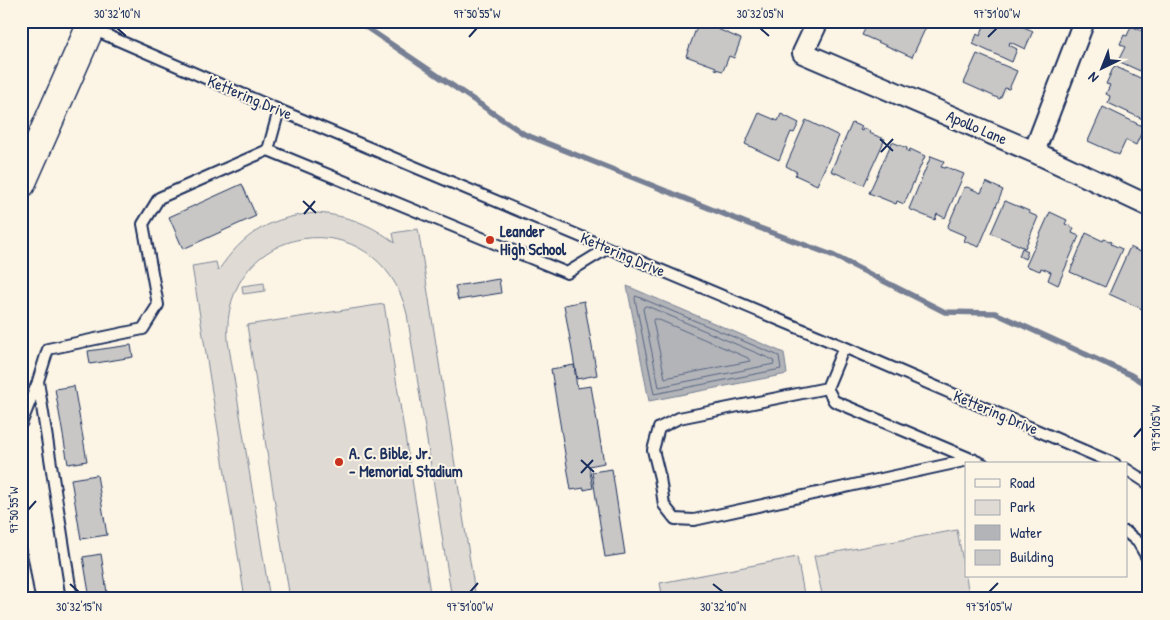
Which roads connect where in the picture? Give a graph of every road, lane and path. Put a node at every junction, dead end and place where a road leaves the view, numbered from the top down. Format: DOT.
graph roads {
  1 [pos="818,21"];
  2 [pos="1084,21"];
  3 [pos="86,23"];
  4 [pos="279,110"];
  5 [pos="268,150"];
  6 [pos="1034,152"];
  7 [pos="21,184"];
  8 [pos="1149,206"];
  9 [pos="608,248"];
  10 [pos="844,347"];
  11 [pos="38,380"];
  12 [pos="827,388"];
  13 [pos="21,424"];
  14 [pos="973,459"];
  15 [pos="980,462"];
  16 [pos="1110,462"];
  17 [pos="1128,470"];
  18 [pos="1149,484"];
  19 [pos="1128,534"];
  20 [pos="21,553"];
  21 [pos="1149,561"];
  22 [pos="29,599"];
  23 [pos="72,599"];
  1 -- 6 [label="street, Apollo Lane"];
  2 -- 6 [label="street"];
  3 -- 4 [label="lane, Kettering Drive"];
  3 -- 7 [label="main road"];
  4 -- 5 [label="lane"];
  4 -- 9 [label="lane, Kettering Drive"];
  5 -- 9 [label="lane"];
  5 -- 11 [label="lane"];
  6 -- 8 [label="street, Apollo Lane"];
  9 -- 10 [label="lane, Kettering Drive"];
  10 -- 12 [label="lane"];
  10 -- 16 [label="lane, Kettering Drive"];
  11 -- 13 [label="lane"];
  11 -- 23 [label="lane"];
  12 -- 14 [label="lane"];
  12 -- 14 [label="lane"];
  14 -- 15 [label="lane"];
  17 -- 18 [label="lane"];
  19 -- 21 [label="lane"];
  20 -- 22 [label="lane"];
}
